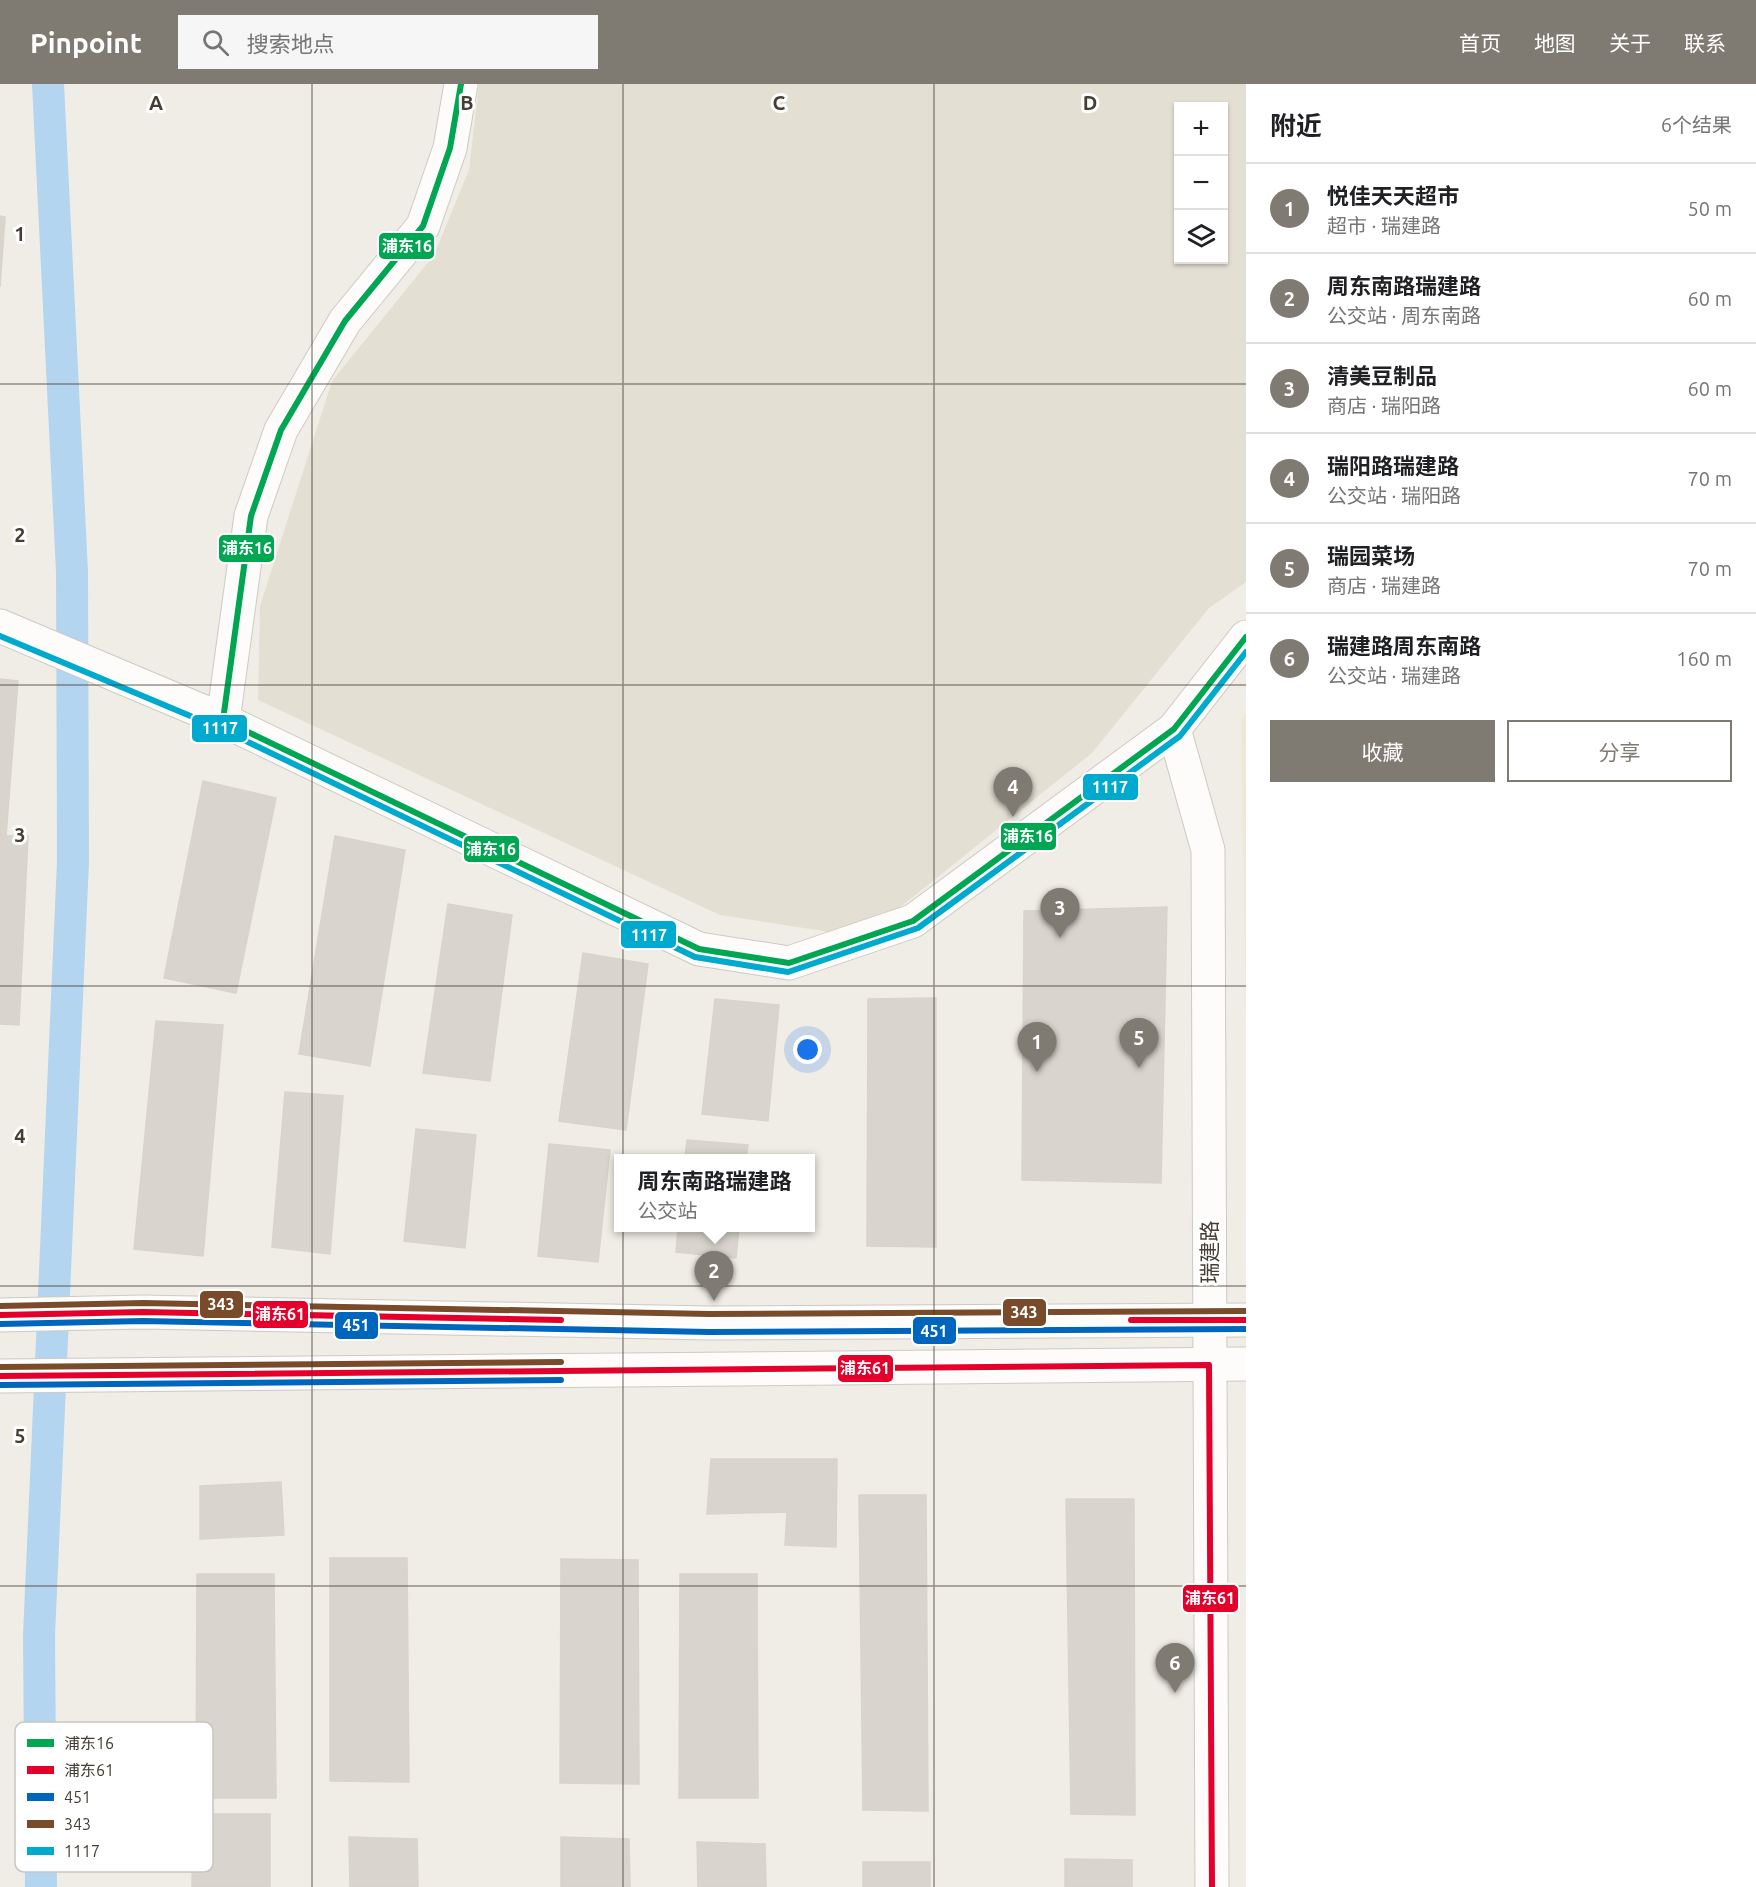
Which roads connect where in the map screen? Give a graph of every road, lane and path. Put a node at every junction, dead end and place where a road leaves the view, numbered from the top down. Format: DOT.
graph roads {
  1 [pos="461,84"];
  2 [pos="1,626"];
  3 [pos="1246,636"];
  4 [pos="223,720"];
  5 [pos="1174,729"];
  6 [pos="0,1315"];
  7 [pos="1209,1320"];
  8 [pos="1246,1320"];
  9 [pos="1246,1364"];
  10 [pos="1209,1365"];
  11 [pos="0,1376"];
  12 [pos="1212,1887"];
  1 -- 4 [label="street"];
  2 -- 4 [label="street"];
  3 -- 5 [label="street"];
  4 -- 5 [label="street"];
  5 -- 7 [label="street, 瑞建路"];
  6 -- 7 [label="street"];
  7 -- 8 [label="street"];
  7 -- 10 [label="street, 瑞建路"];
  9 -- 10 [label="street"];
  10 -- 11 [label="street"];
  10 -- 12 [label="street, 瑞建路"];
}
